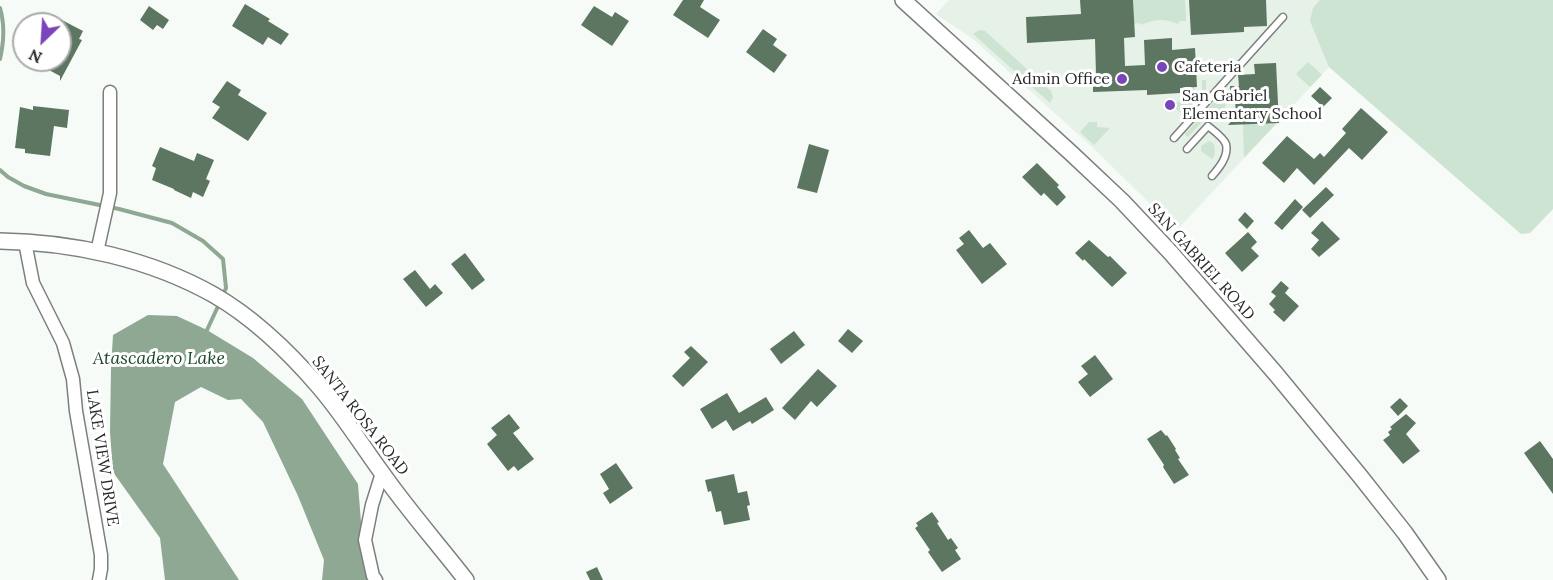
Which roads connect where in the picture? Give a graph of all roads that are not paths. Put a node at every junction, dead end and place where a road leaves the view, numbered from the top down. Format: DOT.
graph roads {
  1 [pos="903,0"];
  2 [pos="1283,16"];
  3 [pos="110,92"];
  4 [pos="1174,138"];
  5 [pos="1187,149"];
  6 [pos="1212,176"];
  7 [pos="0,241"];
  8 [pos="25,242"];
  9 [pos="97,252"];
  10 [pos="382,473"];
  11 [pos="99,580"];
  12 [pos="376,580"];
  13 [pos="466,580"];
  14 [pos="1438,580"];
  1 -- 14 [label="street, SAN GABRIEL ROAD"];
  2 -- 4 [label="lane"];
  3 -- 9 [label="street"];
  5 -- 6 [label="lane"];
  7 -- 8 [label="street, SANTA ROSA ROAD"];
  8 -- 9 [label="street, SANTA ROSA ROAD"];
  8 -- 11 [label="street, LAKE VIEW DRIVE"];
  9 -- 10 [label="street, SANTA ROSA ROAD"];
  10 -- 12 [label="street"];
  10 -- 13 [label="street, SANTA ROSA ROAD"];
}
